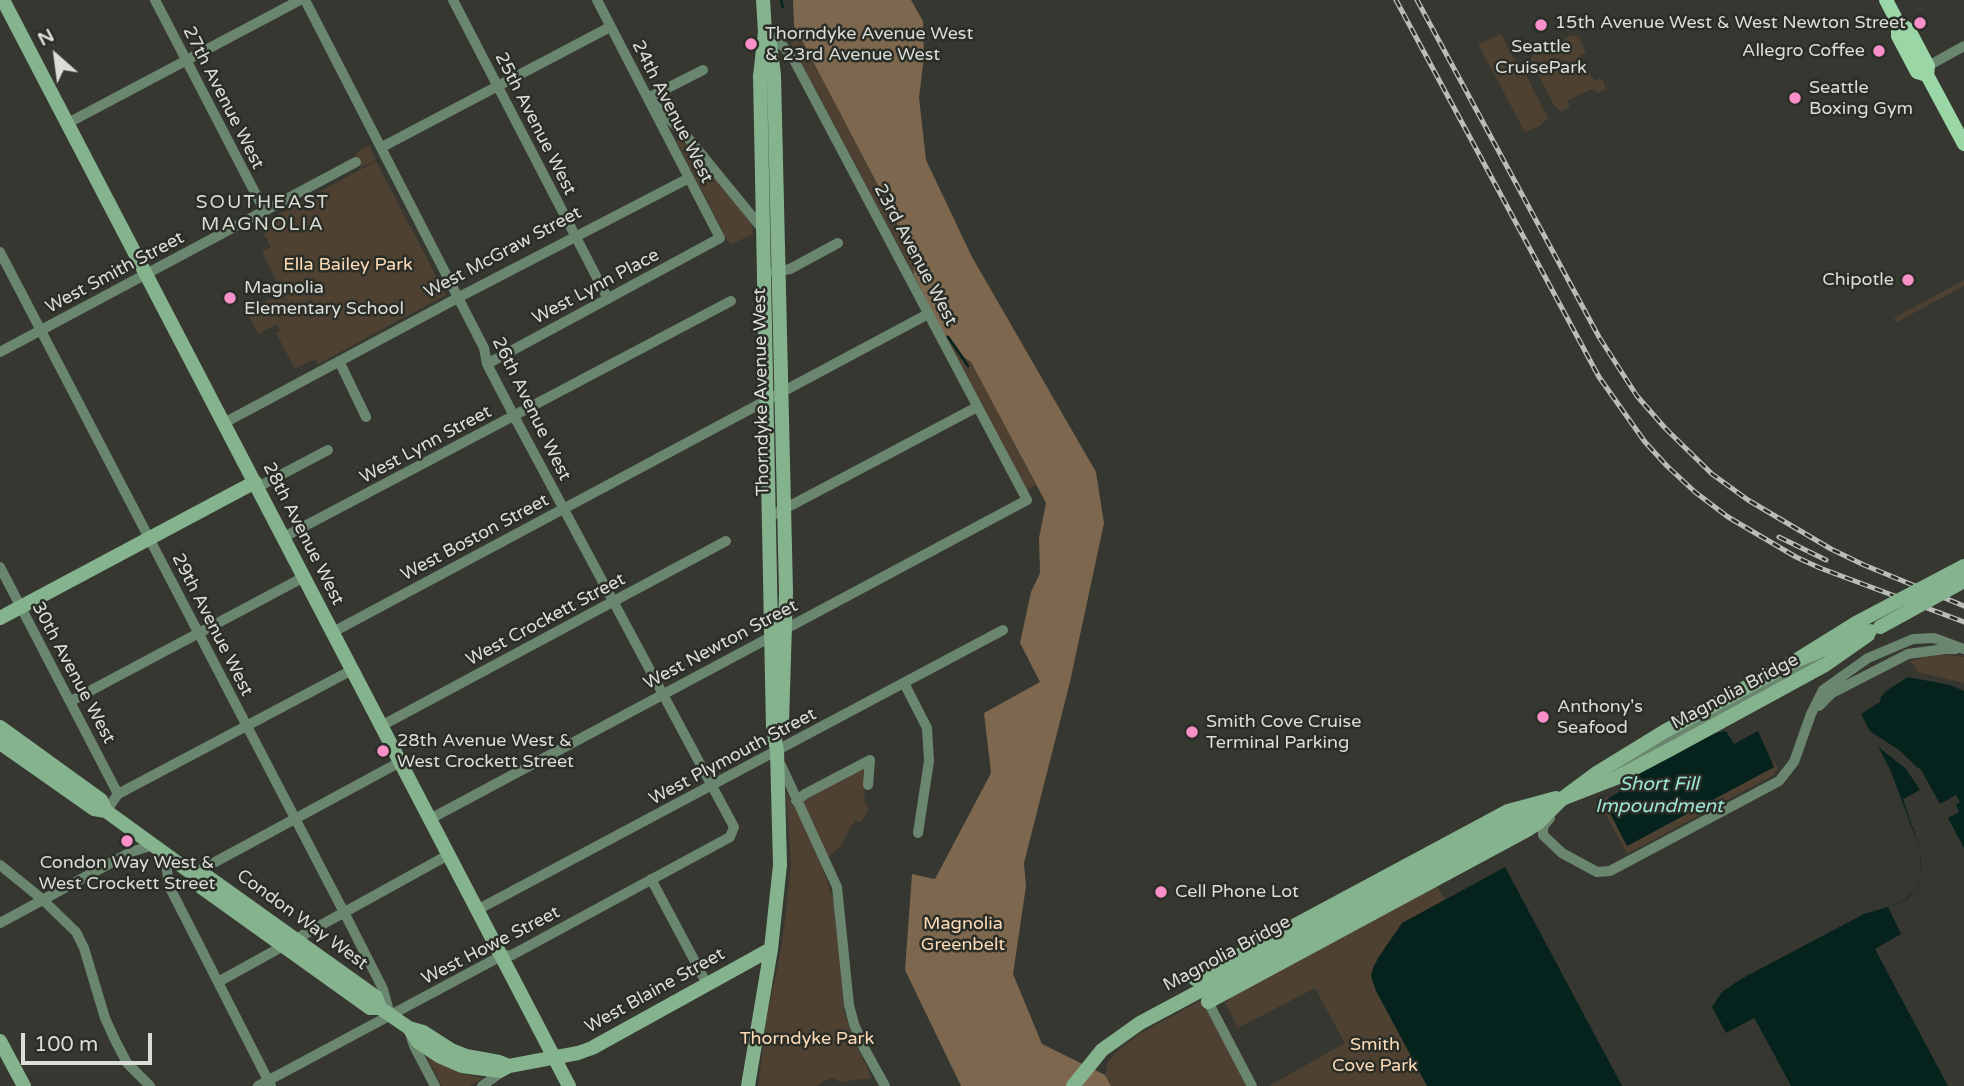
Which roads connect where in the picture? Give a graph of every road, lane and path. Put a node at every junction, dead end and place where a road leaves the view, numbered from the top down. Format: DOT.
graph roads {
  1 [pos="155,0"];
  2 [pos="300,0"];
  3 [pos="305,0"];
  4 [pos="453,0"];
  5 [pos="597,0"];
  6 [pos="763,0"];
  7 [pos="1886,0"];
  8 [pos="4,8"];
  9 [pos="610,27"];
  10 [pos="765,32"];
  11 [pos="1964,46"];
  12 [pos="186,60"];
  13 [pos="703,70"];
  14 [pos="1927,71"];
  15 [pos="498,85"];
  16 [pos="648,98"];
  17 [pos="68,123"];
  18 [pos="1964,144"];
  19 [pos="382,147"];
  20 [pos="356,162"];
  21 [pos="689,178"];
  22 [pos="264,210"];
  23 [pos="771,233"];
  24 [pos="575,237"];
  25 [pos="720,238"];
  26 [pos="838,243"];
  27 [pos="0,252"];
  28 [pos="779,271"];
  29 [pos="147,274"];
  30 [pos="764,274"];
  31 [pos="458,298"];
  32 [pos="608,299"];
  33 [pos="730,301"];
  34 [pos="928,314"];
  35 [pos="41,330"];
  36 [pos="0,352"];
  37 [pos="339,361"];
  38 [pos="487,364"];
  39 [pos="782,393"];
  40 [pos="766,401"];
  41 [pos="977,407"];
  42 [pos="514,416"];
  43 [pos="366,417"];
  44 [pos="224,423"];
  45 [pos="328,450"];
  46 [pos="256,485"];
  47 [pos="1027,500"];
  48 [pos="564,509"];
  49 [pos="784,509"];
  50 [pos="769,517"];
  51 [pos="284,537"];
  52 [pos="149,539"];
  53 [pos="726,541"];
  54 [pos="1964,566"];
  55 [pos="0,567"];
  56 [pos="304,576"];
  57 [pos="1964,581"];
  58 [pos="613,602"];
  59 [pos="21,607"];
  60 [pos="1883,609"];
  61 [pos="0,618"];
  62 [pos="1880,627"];
  63 [pos="786,628"];
  64 [pos="1003,630"];
  65 [pos="333,632"];
  66 [pos="199,634"];
  67 [pos="1868,635"];
  68 [pos="771,636"];
  69 [pos="1928,638"];
  70 [pos="1839,643"];
  71 [pos="1964,649"];
  72 [pos="1925,650"];
  73 [pos="1818,660"];
  74 [pos="1795,661"];
  75 [pos="352,670"];
  76 [pos="904,683"];
  77 [pos="663,694"];
  78 [pos="71,701"];
  79 [pos="1811,714"];
  80 [pos="246,726"];
  81 [pos="381,726"];
  82 [pos="0,727"];
  83 [pos="0,743"];
  84 [pos="777,751"];
  85 [pos="400,762"];
  86 [pos="868,785"];
  87 [pos="712,786"];
  88 [pos="118,794"];
  89 [pos="1564,797"];
  90 [pos="796,801"];
  91 [pos="106,811"];
  92 [pos="295,819"];
  93 [pos="430,819"];
  94 [pos="734,828"];
  95 [pos="918,833"];
  96 [pos="153,845"];
  97 [pos="448,855"];
  98 [pos="168,856"];
  99 [pos="0,864"];
  100 [pos="193,874"];
  101 [pos="651,879"];
  102 [pos="42,900"];
  103 [pos="477,910"];
  104 [pos="344,912"];
  105 [pos="0,923"];
  106 [pos="289,942"];
  107 [pos="771,949"];
  108 [pos="501,956"];
  109 [pos="1195,979"];
  110 [pos="218,982"];
  111 [pos="707,985"];
  112 [pos="1208,1002"];
  113 [pos="385,1012"];
  114 [pos="409,1028"];
  115 [pos="0,1041"];
  116 [pos="554,1058"];
  117 [pos="509,1066"];
  118 [pos="270,1083"];
  119 [pos="24,1086"];
  120 [pos="150,1086"];
  121 [pos="258,1086"];
  122 [pos="435,1086"];
  123 [pos="482,1086"];
  124 [pos="569,1086"];
  125 [pos="748,1086"];
  126 [pos="885,1086"];
  127 [pos="1073,1086"];
  128 [pos="1252,1086"];
  1 -- 12 [label="street, 27th Avenue West"];
  2 -- 12 [label="street"];
  3 -- 19 [label="street, 26th Avenue West"];
  4 -- 15 [label="street, 25th Avenue West"];
  5 -- 9 [label="street, 24th Avenue West"];
  6 -- 10 [label="main road, Thorndyke Avenue West"];
  7 -- 14 [label="main road"];
  8 -- 17 [label="main road, 28th Avenue West"];
  9 -- 15 [label="street"];
  9 -- 16 [label="street, 24th Avenue West"];
  10 -- 23 [label="main road, Thorndyke Avenue West"];
  10 -- 34 [label="street, 23rd Avenue West"];
  11 -- 14 [label="street"];
  12 -- 17 [label="street"];
  12 -- 22 [label="street, 27th Avenue West"];
  13 -- 16 [label="street"];
  14 -- 18 [label="main road"];
  15 -- 19 [label="street"];
  15 -- 24 [label="street, 25th Avenue West"];
  16 -- 21 [label="street, 24th Avenue West"];
  16 -- 23 [label="street"];
  17 -- 29 [label="main road, 28th Avenue West"];
  19 -- 31 [label="street, 26th Avenue West"];
  20 -- 22 [label="street, West Smith Street"];
  21 -- 24 [label="street, West McGraw Street"];
  21 -- 25 [label="street, 24th Avenue West"];
  22 -- 29 [label="street, West Smith Street"];
  23 -- 28 [label="main road, Thorndyke Avenue West"];
  23 -- 30 [label="main road, Thorndyke Avenue West"];
  24 -- 31 [label="street, West McGraw Street"];
  24 -- 32 [label="street, 25th Avenue West"];
  25 -- 32 [label="street, West Lynn Place"];
  26 -- 28 [label="street"];
  27 -- 35 [label="street, 29th Avenue West"];
  28 -- 30 [label="street"];
  28 -- 39 [label="main road, Thorndyke Avenue West"];
  29 -- 35 [label="street, West Smith Street"];
  29 -- 44 [label="main road, 28th Avenue West"];
  30 -- 40 [label="main road, Thorndyke Avenue West"];
  31 -- 37 [label="street, West McGraw Street"];
  31 -- 38 [label="street, 26th Avenue West"];
  32 -- 38 [label="street, West Lynn Place"];
  33 -- 42 [label="street, West Lynn Street"];
  34 -- 39 [label="street, West Boston Street"];
  34 -- 41 [label="street, 23rd Avenue West"];
  35 -- 36 [label="street, West Smith Street"];
  35 -- 52 [label="street, 29th Avenue West"];
  37 -- 43 [label="street"];
  37 -- 44 [label="street, West McGraw Street"];
  38 -- 42 [label="street, 26th Avenue West"];
  39 -- 40 [label="street, West Boston Street"];
  39 -- 49 [label="main road, Thorndyke Avenue West"];
  40 -- 48 [label="street, West Boston Street"];
  40 -- 50 [label="main road, Thorndyke Avenue West"];
  41 -- 47 [label="street, 23rd Avenue West"];
  41 -- 49 [label="street"];
  42 -- 48 [label="street, 26th Avenue West"];
  42 -- 51 [label="street, West Lynn Street"];
  44 -- 46 [label="main road, 28th Avenue West"];
  45 -- 46 [label="street"];
  46 -- 51 [label="main road, 28th Avenue West"];
  46 -- 52 [label="main road"];
  47 -- 63 [label="street, West Newton Street"];
  48 -- 58 [label="street, 26th Avenue West"];
  48 -- 65 [label="street, West Boston Street"];
  49 -- 50 [label="street"];
  49 -- 63 [label="main road, Thorndyke Avenue West"];
  50 -- 68 [label="main road, Thorndyke Avenue West"];
  51 -- 56 [label="main road, 28th Avenue West"];
  52 -- 59 [label="main road"];
  52 -- 66 [label="street, 29th Avenue West"];
  53 -- 58 [label="street, West Crockett Street"];
  54 -- 60 [label="main road, Magnolia Bridge, bridge"];
  55 -- 59 [label="street, 30th Avenue West"];
  56 -- 65 [label="main road, 28th Avenue West"];
  56 -- 66 [label="street"];
  57 -- 62 [label="main road, Magnolia Bridge, bridge"];
  58 -- 77 [label="street, 26th Avenue West"];
  58 -- 81 [label="street, West Crockett Street"];
  59 -- 61 [label="main road"];
  59 -- 78 [label="street, 30th Avenue West"];
  60 -- 70 [label="main road"];
  60 -- 74 [label="main road, Magnolia Bridge, bridge"];
  62 -- 67 [label="main road, Magnolia Bridge, bridge"];
  62 -- 70 [label="main road, Magnolia Bridge, bridge"];
  63 -- 68 [label="street, West Newton Street"];
  63 -- 84 [label="main road, Thorndyke Avenue West"];
  64 -- 76 [label="street, West Plymouth Street"];
  65 -- 75 [label="main road, 28th Avenue West"];
  66 -- 78 [label="street"];
  66 -- 80 [label="street, 29th Avenue West"];
  67 -- 73 [label="main road, bridge"];
  67 -- 89 [label="main road, Magnolia Bridge, bridge"];
  68 -- 77 [label="street, West Newton Street"];
  68 -- 84 [label="main road, Thorndyke Avenue West"];
  69 -- 71 [label="street"];
  69 -- 72 [label="street"];
  69 -- 79 [label="street"];
  70 -- 73 [label="main road"];
  70 -- 74 [label="main road, Magnolia Bridge, bridge"];
  71 -- 72 [label="street"];
  72 -- 79 [label="street"];
  73 -- 79 [label="street"];
  74 -- 89 [label="main road, Magnolia Bridge, bridge"];
  75 -- 80 [label="street"];
  75 -- 81 [label="main road, 28th Avenue West"];
  76 -- 84 [label="street, West Plymouth Street"];
  76 -- 95 [label="street"];
  77 -- 87 [label="street, 26th Avenue West"];
  77 -- 93 [label="street, West Newton Street"];
  78 -- 88 [label="street, 30th Avenue West"];
  80 -- 88 [label="street"];
  80 -- 92 [label="street, 29th Avenue West"];
  81 -- 85 [label="main road, 28th Avenue West"];
  82 -- 91 [label="main road, Condon Way West"];
  83 -- 91 [label="main road, Condon Way West"];
  84 -- 87 [label="street, West Plymouth Street"];
  84 -- 90 [label="street"];
  84 -- 107 [label="main road, Thorndyke Avenue West"];
  85 -- 92 [label="street"];
  85 -- 93 [label="main road, 28th Avenue West"];
  86 -- 90 [label="street"];
  87 -- 94 [label="street, 26th Avenue West"];
  87 -- 103 [label="street, West Plymouth Street"];
  88 -- 91 [label="street"];
  89 -- 109 [label="main road, bridge"];
  89 -- 112 [label="main road"];
  89 -- 127 [label="main road, Magnolia Bridge, bridge"];
  90 -- 126 [label="street"];
  91 -- 96 [label="main road, Condon Way West"];
  92 -- 100 [label="street"];
  92 -- 104 [label="street, 29th Avenue West"];
  93 -- 97 [label="main road, 28th Avenue West"];
  94 -- 101 [label="street, West Howe Street"];
  96 -- 98 [label="main road, Condon Way West"];
  96 -- 102 [label="street"];
  97 -- 103 [label="main road, 28th Avenue West"];
  97 -- 104 [label="street"];
  98 -- 100 [label="main road, Condon Way West"];
  98 -- 110 [label="street"];
  99 -- 102 [label="street"];
  100 -- 106 [label="main road, Condon Way West"];
  101 -- 108 [label="street, West Howe Street"];
  101 -- 111 [label="street"];
  102 -- 105 [label="street"];
  102 -- 120 [label="street"];
  103 -- 108 [label="main road, 28th Avenue West"];
  104 -- 106 [label="street"];
  104 -- 113 [label="street, 29th Avenue West"];
  106 -- 110 [label="street"];
  106 -- 113 [label="main road, Condon Way West"];
  107 -- 111 [label="main road, West Blaine Street"];
  107 -- 125 [label="main road, Thorndyke Avenue West"];
  108 -- 113 [label="street, West Howe Street"];
  108 -- 116 [label="main road, 28th Avenue West"];
  109 -- 112 [label="street"];
  110 -- 118 [label="street"];
  111 -- 116 [label="main road, West Blaine Street"];
  112 -- 128 [label="street"];
  113 -- 114 [label="main road, Condon Way West"];
  113 -- 118 [label="street, West Howe Street"];
  114 -- 117 [label="main road, Condon Way West"];
  114 -- 122 [label="street"];
  115 -- 119 [label="main road"];
  116 -- 117 [label="main road, Condon Way West"];
  116 -- 124 [label="main road, 28th Avenue West"];
  117 -- 123 [label="street"];
  118 -- 121 [label="street, West Howe Street"];
}
